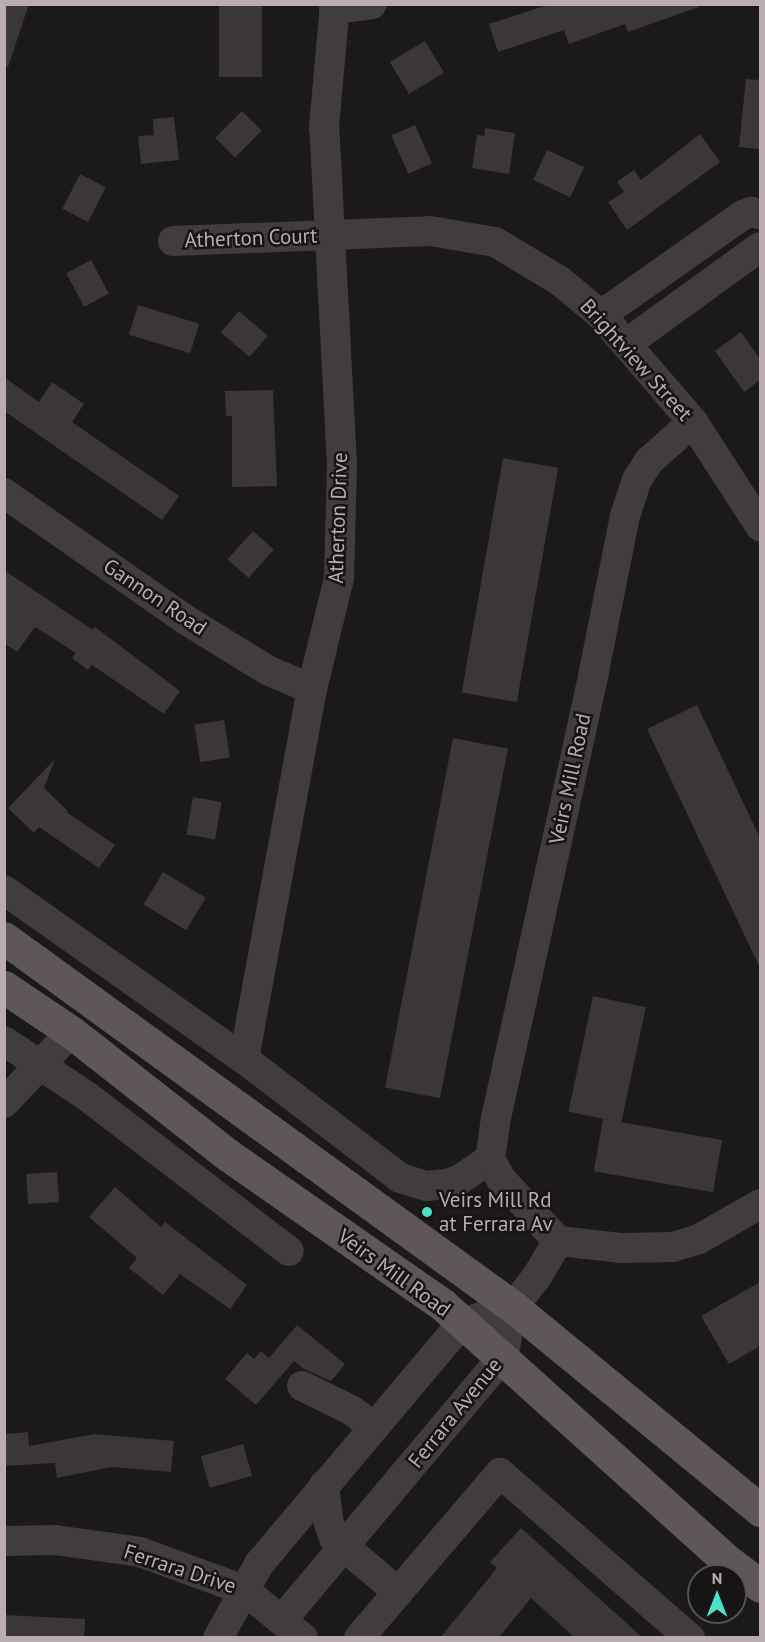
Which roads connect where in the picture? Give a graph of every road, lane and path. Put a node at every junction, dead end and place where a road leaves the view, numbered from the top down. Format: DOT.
graph roads {
  1 [pos="372,4"];
  2 [pos="335,7"];
  3 [pos="760,214"];
  4 [pos="329,234"];
  5 [pos="173,241"];
  6 [pos="760,246"];
  7 [pos="601,315"];
  8 [pos="626,344"];
  9 [pos="693,422"];
  10 [pos="4,493"];
  11 [pos="760,526"];
  12 [pos="312,689"];
  13 [pos="4,890"];
  14 [pos="4,938"];
  15 [pos="4,987"];
  16 [pos="71,1032"];
  17 [pos="4,1041"];
  18 [pos="244,1059"];
  19 [pos="39,1064"];
  20 [pos="4,1103"];
  21 [pos="490,1159"];
  22 [pos="760,1204"];
  23 [pos="558,1241"];
  24 [pos="289,1251"];
  25 [pos="513,1307"];
  26 [pos="462,1323"];
  27 [pos="503,1357"];
  28 [pos="302,1386"];
  29 [pos="374,1427"];
  30 [pos="324,1485"];
  31 [pos="760,1510"];
  32 [pos="4,1541"];
  33 [pos="343,1548"];
  34 [pos="730,1563"];
  35 [pos="760,1586"];
  36 [pos="244,1590"];
  37 [pos="398,1592"];
  38 [pos="760,1593"];
  39 [pos="292,1629"];
  40 [pos="375,1632"];
  41 [pos="218,1638"];
  42 [pos="690,1638"];
  1 -- 2 [label="street"];
  2 -- 4 [label="street, Atherton Drive"];
  3 -- 7 [label="street"];
  4 -- 5 [label="street, Atherton Court"];
  4 -- 7 [label="street, Brightview Street"];
  4 -- 12 [label="street, Atherton Drive"];
  6 -- 8 [label="street"];
  7 -- 8 [label="street, Brightview Street"];
  8 -- 9 [label="street, Brightview Street"];
  9 -- 11 [label="street, Brightview Street"];
  9 -- 21 [label="street, Veirs Mill Road"];
  10 -- 12 [label="street, Gannon Road"];
  12 -- 18 [label="street, Atherton Drive"];
  13 -- 18 [label="street"];
  14 -- 25 [label="main road, Veirs Mill Road"];
  15 -- 16 [label="main road, Veirs Mill Road"];
  16 -- 19 [label="street"];
  16 -- 26 [label="main road, Veirs Mill Road"];
  17 -- 19 [label="street"];
  18 -- 21 [label="street"];
  19 -- 20 [label="street"];
  19 -- 24 [label="street"];
  21 -- 23 [label="street"];
  22 -- 23 [label="street"];
  23 -- 25 [label="street"];
  25 -- 26 [label="street"];
  25 -- 27 [label="street, Ferrara Avenue"];
  25 -- 31 [label="main road, Veirs Mill Road"];
  26 -- 27 [label="main road, Veirs Mill Road"];
  26 -- 29 [label="street"];
  27 -- 33 [label="street, Ferrara Avenue"];
  27 -- 34 [label="main road, Veirs Mill Road"];
  28 -- 29 [label="street"];
  29 -- 30 [label="street"];
  30 -- 33 [label="street"];
  30 -- 36 [label="street"];
  32 -- 36 [label="street, Ferrara Drive"];
  33 -- 37 [label="street"];
  33 -- 39 [label="street, Ferrara Avenue"];
  34 -- 35 [label="main road, Veirs Mill Road"];
  34 -- 38 [label="main road"];
  36 -- 39 [label="street, Ferrara Drive"];
  36 -- 41 [label="street"];
  37 -- 40 [label="street"];
  37 -- 42 [label="street"];
}
